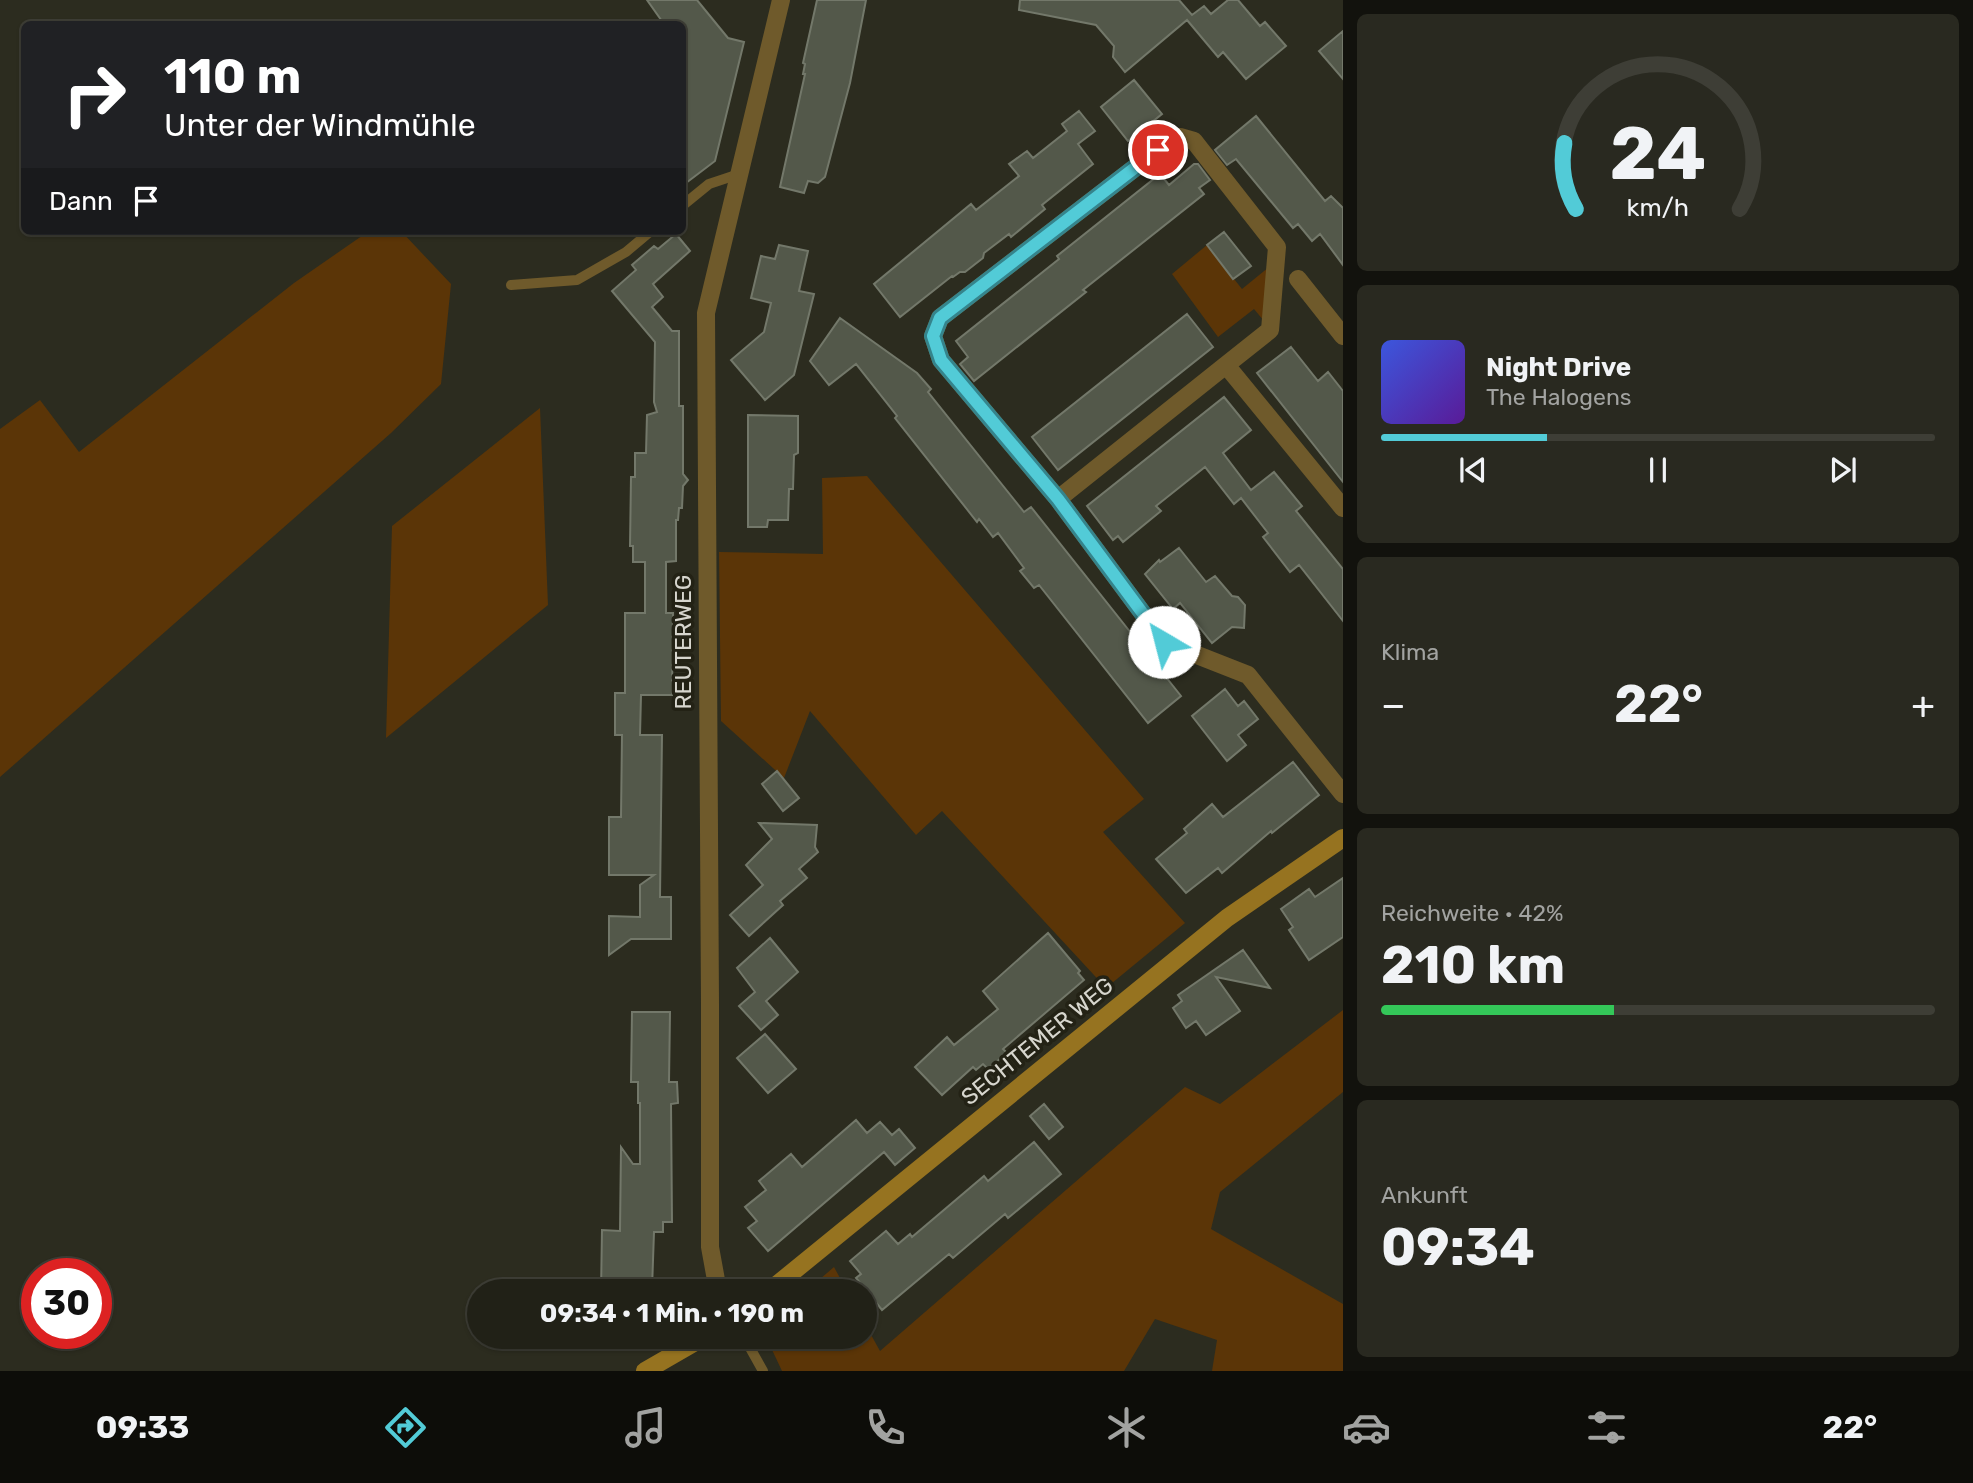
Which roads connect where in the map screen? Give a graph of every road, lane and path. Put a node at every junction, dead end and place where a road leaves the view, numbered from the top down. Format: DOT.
graph roads {
  1 [pos="781,0"];
  2 [pos="739,174"];
  3 [pos="686,203"];
  4 [pos="647,235"];
  5 [pos="1298,279"];
  6 [pos="511,285"];
  7 [pos="1343,335"];
  8 [pos="1226,365"];
  9 [pos="1058,499"];
  10 [pos="1343,508"];
  11 [pos="1343,794"];
  12 [pos="1343,838"];
  13 [pos="716,1279"];
  14 [pos="784,1279"];
  15 [pos="683,1349"];
  16 [pos="751,1349"];
  17 [pos="645,1371"];
  18 [pos="763,1371"];
  1 -- 2 [label="street, REUTERWEG"];
  2 -- 3 [label="lane"];
  2 -- 13 [label="street, REUTERWEG"];
  4 -- 6 [label="lane"];
  5 -- 7 [label="street"];
  8 -- 9 [label="street"];
  8 -- 9 [label="street"];
  8 -- 10 [label="street"];
  9 -- 11 [label="street"];
  12 -- 14 [label="street, SECHTEMER WEG"];
  15 -- 17 [label="street"];
  16 -- 18 [label="lane"];
}
